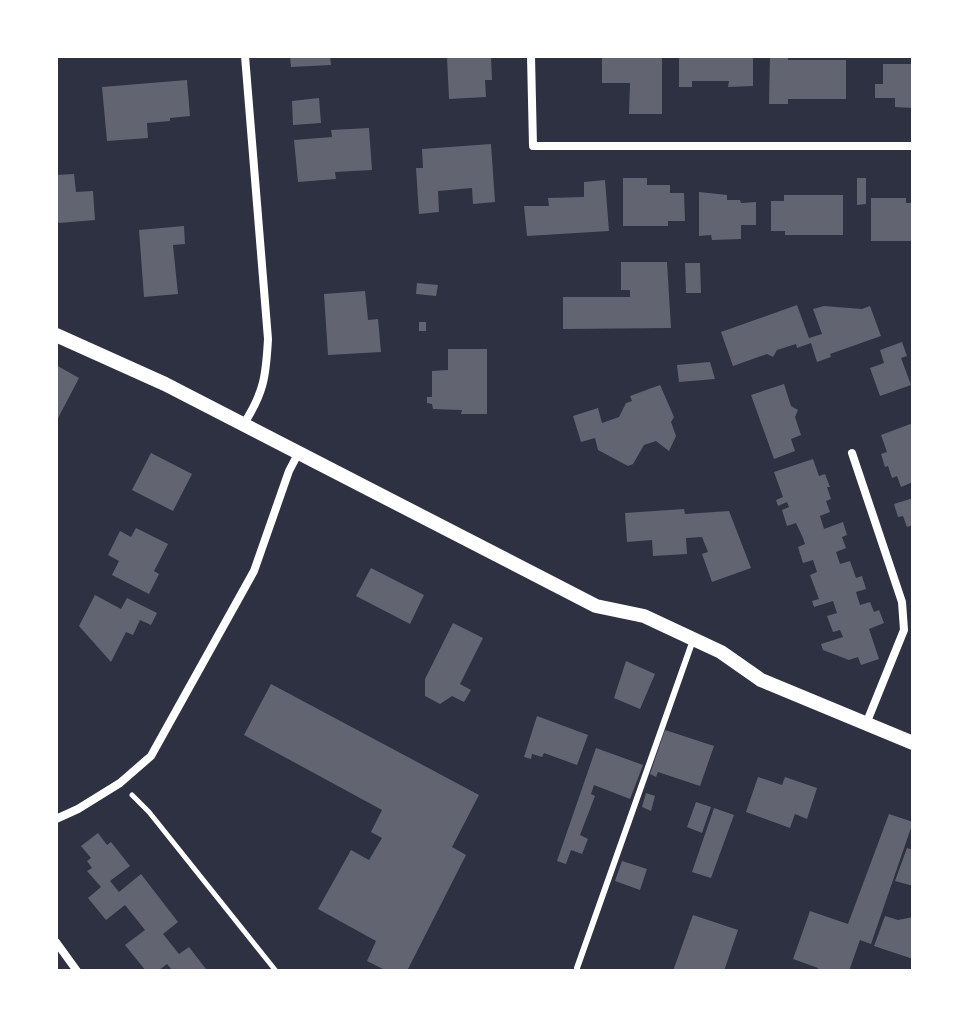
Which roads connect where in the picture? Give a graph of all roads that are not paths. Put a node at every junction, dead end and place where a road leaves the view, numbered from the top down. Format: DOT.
graph roads {
  1 [pos="245,56"];
  2 [pos="531,56"];
  3 [pos="913,146"];
  4 [pos="56,335"];
  5 [pos="243,425"];
  6 [pos="299,452"];
  7 [pos="852,453"];
  8 [pos="908,629"];
  9 [pos="693,639"];
  10 [pos="866,725"];
  11 [pos="913,743"];
  12 [pos="56,819"];
  13 [pos="56,942"];
  14 [pos="577,968"];
  15 [pos="77,971"];
  1 -- 5 [label="street"];
  2 -- 3 [label="street"];
  4 -- 5 [label="street"];
  5 -- 6 [label="street"];
  6 -- 9 [label="street"];
  6 -- 12 [label="street"];
  7 -- 8 [label="street"];
  8 -- 10 [label="street"];
  9 -- 10 [label="street"];
  9 -- 14 [label="lane"];
  10 -- 11 [label="street"];
  13 -- 15 [label="street"];
}
